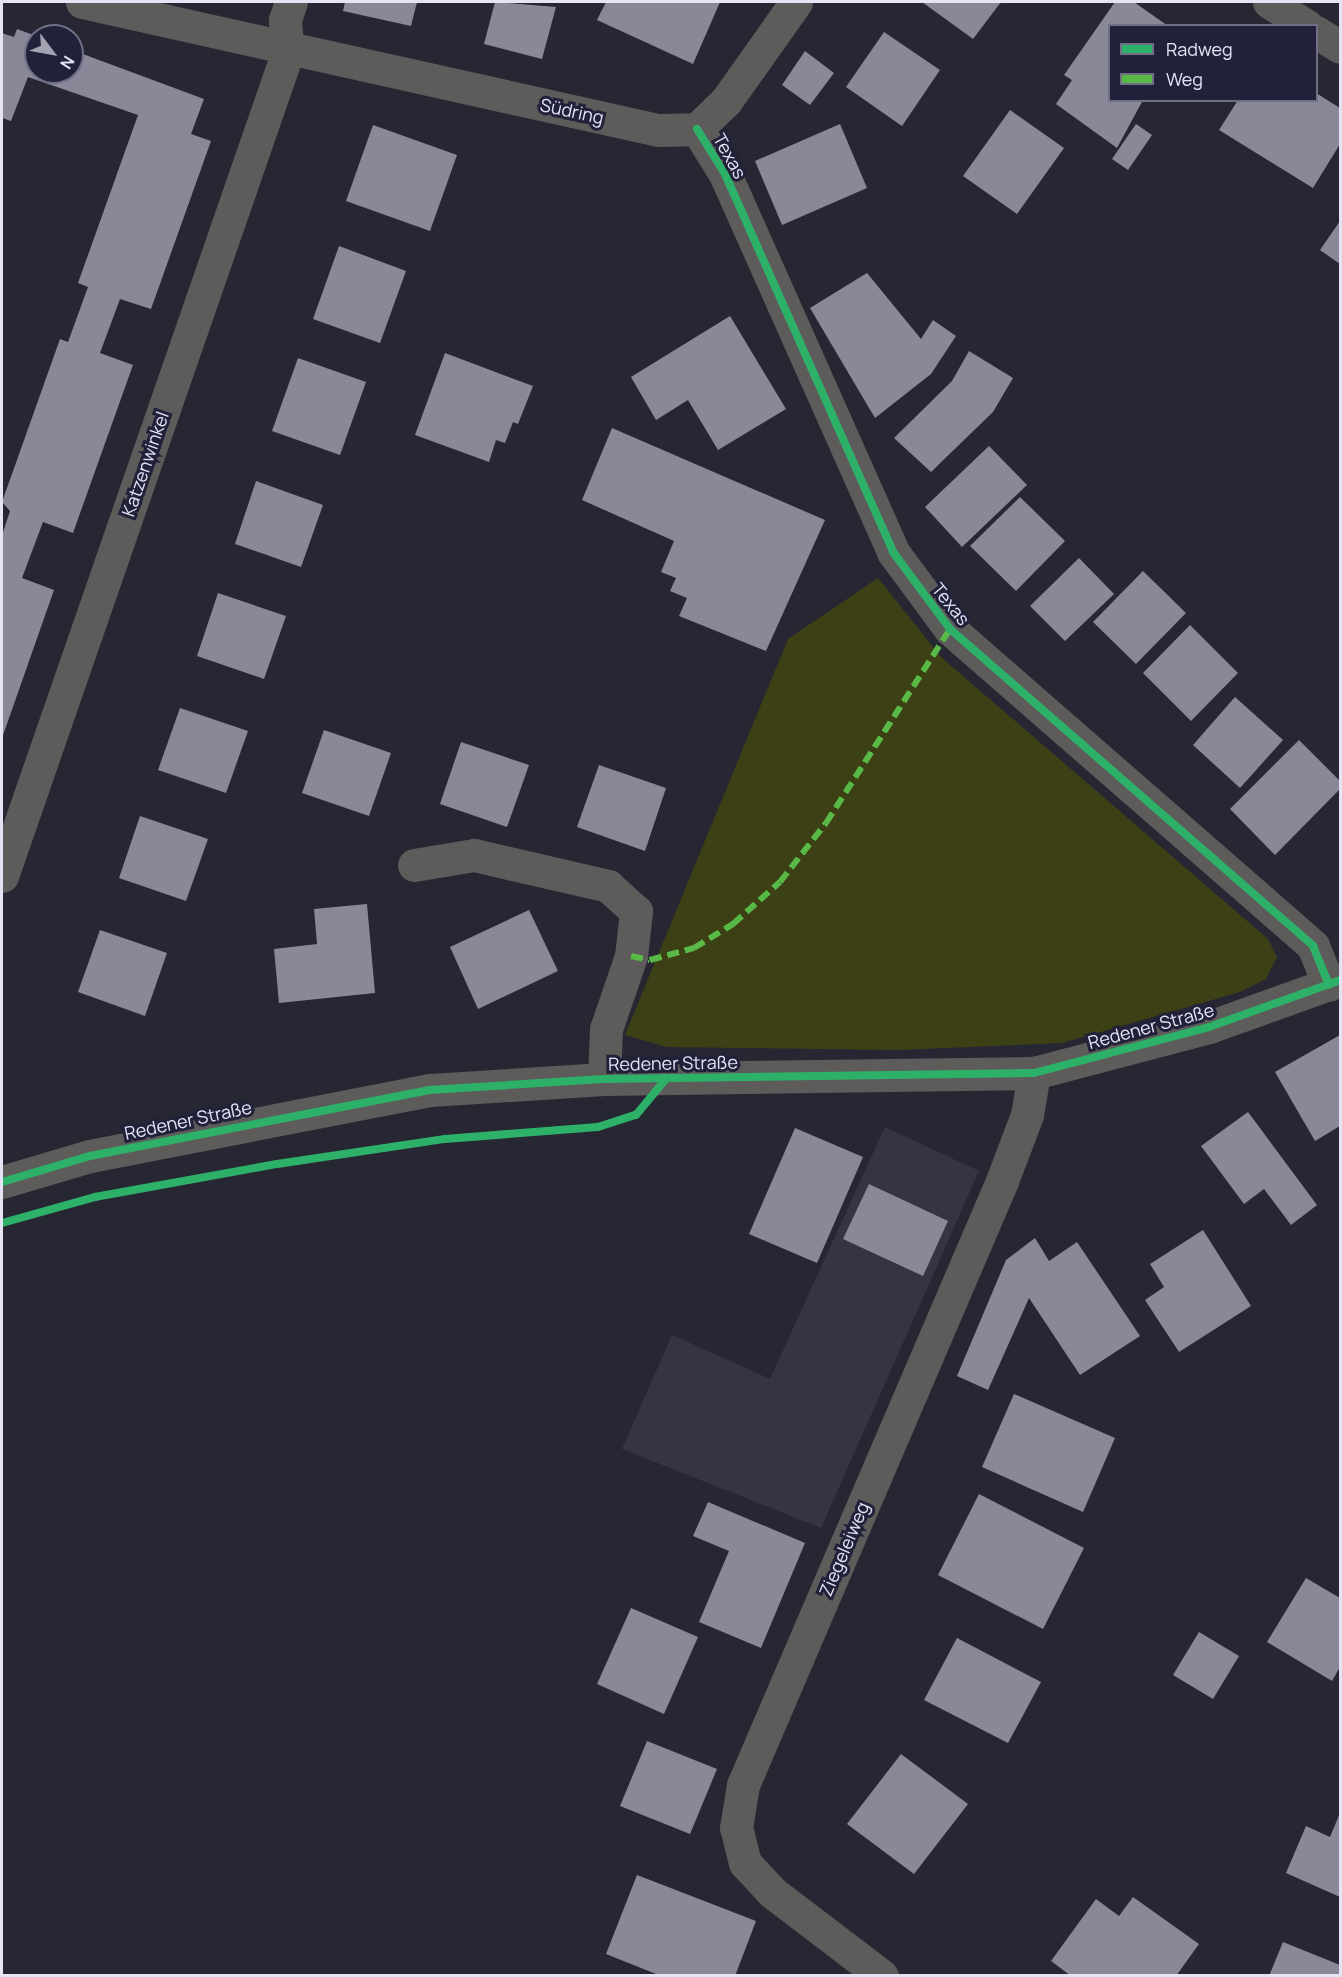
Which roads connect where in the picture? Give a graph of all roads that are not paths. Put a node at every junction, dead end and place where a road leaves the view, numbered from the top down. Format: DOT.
graph roads {
  1 [pos="82,2"];
  2 [pos="291,2"];
  3 [pos="796,2"];
  4 [pos="1269,2"];
  5 [pos="1303,24"];
  6 [pos="1318,33"];
  7 [pos="1341,47"];
  8 [pos="288,51"];
  9 [pos="698,129"];
  10 [pos="414,866"];
  11 [pos="2,876"];
  12 [pos="1335,982"];
  13 [pos="1034,1073"];
  14 [pos="604,1079"];
  15 [pos="2,1182"];
  16 [pos="882,1976"];
  1 -- 8 [label="street, Südring"];
  2 -- 8 [label="street"];
  3 -- 9 [label="street"];
  4 -- 5 [label="street"];
  6 -- 7 [label="street"];
  8 -- 9 [label="street, Südring"];
  8 -- 11 [label="street, Katzenwinkel"];
  9 -- 12 [label="street, Texas"];
  10 -- 14 [label="street, Redener Straße"];
  12 -- 13 [label="street, Redener Straße"];
  13 -- 14 [label="street, Redener Straße"];
  13 -- 16 [label="street, Ziegeleiweg"];
  14 -- 15 [label="street, Redener Straße"];
}
